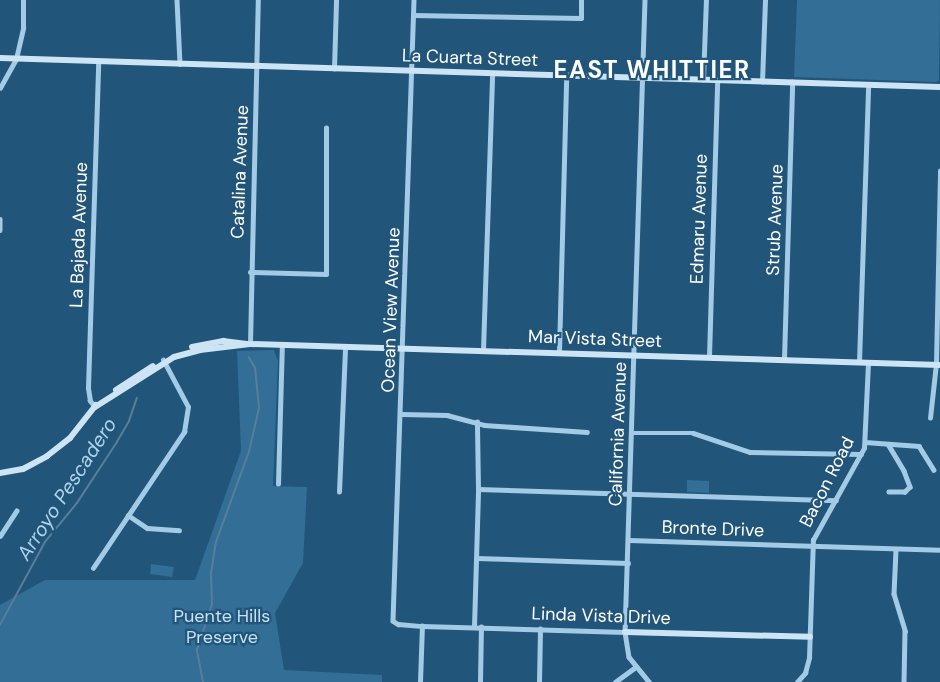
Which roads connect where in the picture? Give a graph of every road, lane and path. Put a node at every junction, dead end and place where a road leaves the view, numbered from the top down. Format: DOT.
graph roads {
  1 [pos="24,0"];
  2 [pos="177,0"];
  3 [pos="258,0"];
  4 [pos="336,0"];
  5 [pos="414,0"];
  6 [pos="582,0"];
  7 [pos="645,0"];
  8 [pos="706,0"];
  9 [pos="765,0"];
  10 [pos="413,15"];
  11 [pos="0,58"];
  12 [pos="16,59"];
  13 [pos="98,62"];
  14 [pos="180,64"];
  15 [pos="256,67"];
  16 [pos="334,69"];
  17 [pos="413,72"];
  18 [pos="492,74"];
  19 [pos="566,76"];
  20 [pos="642,78"];
  21 [pos="703,80"];
  22 [pos="717,81"];
  23 [pos="762,82"];
  24 [pos="792,82"];
  25 [pos="868,86"];
  26 [pos="940,87"];
  27 [pos="0,88"];
  28 [pos="326,128"];
  29 [pos="940,171"];
  30 [pos="0,219"];
  31 [pos="0,230"];
  32 [pos="938,266"];
  33 [pos="250,272"];
  34 [pos="938,328"];
  35 [pos="250,344"];
  36 [pos="282,345"];
  37 [pos="345,347"];
  38 [pos="403,348"];
  39 [pos="483,350"];
  40 [pos="559,352"];
  41 [pos="634,354"];
  42 [pos="709,357"];
  43 [pos="784,359"];
  44 [pos="163,362"];
  45 [pos="859,362"];
  46 [pos="868,363"];
  47 [pos="938,365"];
  48 [pos="95,407"];
  49 [pos="402,414"];
  50 [pos="930,418"];
  51 [pos="477,422"];
  52 [pos="587,432"];
  53 [pos="631,433"];
  54 [pos="866,442"];
  55 [pos="888,444"];
  56 [pos="861,454"];
  57 [pos="934,470"];
  58 [pos="0,473"];
  59 [pos="278,484"];
  60 [pos="478,489"];
  61 [pos="339,492"];
  62 [pos="889,492"];
  63 [pos="630,494"];
  64 [pos="836,500"];
  65 [pos="16,511"];
  66 [pos="128,515"];
  67 [pos="179,530"];
  68 [pos="0,536"];
  69 [pos="629,540"];
  70 [pos="812,545"];
  71 [pos="896,550"];
  72 [pos="940,550"];
  73 [pos="476,558"];
  74 [pos="628,563"];
  75 [pos="93,568"];
  76 [pos="393,621"];
  77 [pos="422,626"];
  78 [pos="474,627"];
  79 [pos="481,627"];
  80 [pos="540,629"];
  81 [pos="625,632"];
  82 [pos="810,637"];
  83 [pos="636,667"];
  84 [pos="420,682"];
  85 [pos="480,682"];
  86 [pos="538,682"];
  87 [pos="615,682"];
  88 [pos="649,682"];
  89 [pos="797,682"];
  90 [pos="904,682"];
  1 -- 12 [label="street"];
  2 -- 14 [label="street"];
  3 -- 15 [label="street, Catalina Avenue"];
  4 -- 16 [label="street"];
  5 -- 10 [label="street, Ocean View Avenue"];
  6 -- 10 [label="street"];
  7 -- 20 [label="street, California Avenue"];
  8 -- 21 [label="street"];
  9 -- 23 [label="street"];
  10 -- 17 [label="street, Ocean View Avenue"];
  11 -- 12 [label="street, La Cuarta Street"];
  12 -- 13 [label="street, La Cuarta Street"];
  12 -- 27 [label="street"];
  13 -- 14 [label="street, La Cuarta Street"];
  13 -- 48 [label="street, La Bajada Avenue"];
  14 -- 15 [label="street, La Cuarta Street"];
  15 -- 16 [label="street, La Cuarta Street"];
  15 -- 33 [label="street, Catalina Avenue"];
  16 -- 17 [label="street, La Cuarta Street"];
  17 -- 18 [label="street, La Cuarta Street"];
  17 -- 38 [label="street, Ocean View Avenue"];
  18 -- 19 [label="street, La Cuarta Street"];
  18 -- 39 [label="street"];
  19 -- 20 [label="street, La Cuarta Street"];
  19 -- 40 [label="street"];
  20 -- 21 [label="street, La Cuarta Street"];
  20 -- 41 [label="street, California Avenue"];
  21 -- 22 [label="street, La Cuarta Street"];
  22 -- 23 [label="street, La Cuarta Street"];
  22 -- 42 [label="street, Edmaru Avenue"];
  23 -- 24 [label="street, La Cuarta Street"];
  24 -- 25 [label="street, La Cuarta Street"];
  24 -- 43 [label="street, Strub Avenue"];
  25 -- 26 [label="street, La Cuarta Street"];
  25 -- 45 [label="street"];
  28 -- 33 [label="street"];
  29 -- 32 [label="street"];
  30 -- 31 [label="street"];
  32 -- 34 [label="street"];
  33 -- 35 [label="street, Catalina Avenue"];
  34 -- 47 [label="street"];
  35 -- 36 [label="street, Mar Vista Street"];
  35 -- 44 [label="street, Mar Vista Street"];
  36 -- 37 [label="street, Mar Vista Street"];
  36 -- 59 [label="street"];
  37 -- 38 [label="street, Mar Vista Street"];
  37 -- 61 [label="street"];
  38 -- 39 [label="street, Mar Vista Street"];
  38 -- 49 [label="street, Ocean View Avenue"];
  39 -- 40 [label="street, Mar Vista Street"];
  40 -- 41 [label="street, Mar Vista Street"];
  41 -- 42 [label="street, Mar Vista Street"];
  41 -- 53 [label="street, California Avenue"];
  42 -- 43 [label="street, Mar Vista Street"];
  43 -- 45 [label="street, Mar Vista Street"];
  44 -- 48 [label="street, Mar Vista Street"];
  44 -- 66 [label="street"];
  45 -- 46 [label="street, Mar Vista Street"];
  46 -- 47 [label="street, Mar Vista Street"];
  46 -- 54 [label="street, Bacon Road"];
  47 -- 50 [label="street"];
  48 -- 58 [label="street, Mar Vista Street"];
  49 -- 51 [label="street"];
  49 -- 76 [label="street, Ocean View Avenue"];
  51 -- 52 [label="street"];
  51 -- 60 [label="street"];
  53 -- 56 [label="street"];
  53 -- 63 [label="street, California Avenue"];
  54 -- 55 [label="street"];
  54 -- 56 [label="street, Bacon Road"];
  55 -- 57 [label="street"];
  55 -- 62 [label="street"];
  56 -- 64 [label="street, Bacon Road"];
  60 -- 63 [label="street"];
  60 -- 73 [label="street"];
  63 -- 64 [label="street"];
  63 -- 69 [label="street, California Avenue"];
  64 -- 70 [label="street, Bacon Road"];
  65 -- 68 [label="street"];
  66 -- 67 [label="street"];
  66 -- 75 [label="street"];
  69 -- 70 [label="street, Bronte Drive"];
  69 -- 74 [label="street, California Avenue"];
  70 -- 71 [label="street, Bronte Drive"];
  70 -- 82 [label="street, Bacon Road"];
  71 -- 72 [label="street, Bronte Drive"];
  71 -- 90 [label="street"];
  73 -- 74 [label="street"];
  73 -- 78 [label="street"];
  74 -- 81 [label="street, California Avenue"];
  76 -- 77 [label="street, Linda Vista Drive"];
  77 -- 78 [label="street, Linda Vista Drive"];
  77 -- 84 [label="street"];
  78 -- 79 [label="street, Linda Vista Drive"];
  79 -- 80 [label="street, Linda Vista Drive"];
  79 -- 85 [label="street"];
  80 -- 81 [label="street, Linda Vista Drive"];
  80 -- 86 [label="street"];
  81 -- 82 [label="street, Linda Vista Drive"];
  81 -- 83 [label="street, California Avenue"];
  82 -- 89 [label="street, Bacon Road"];
  83 -- 87 [label="street"];
  83 -- 88 [label="street, California Avenue"];
}
